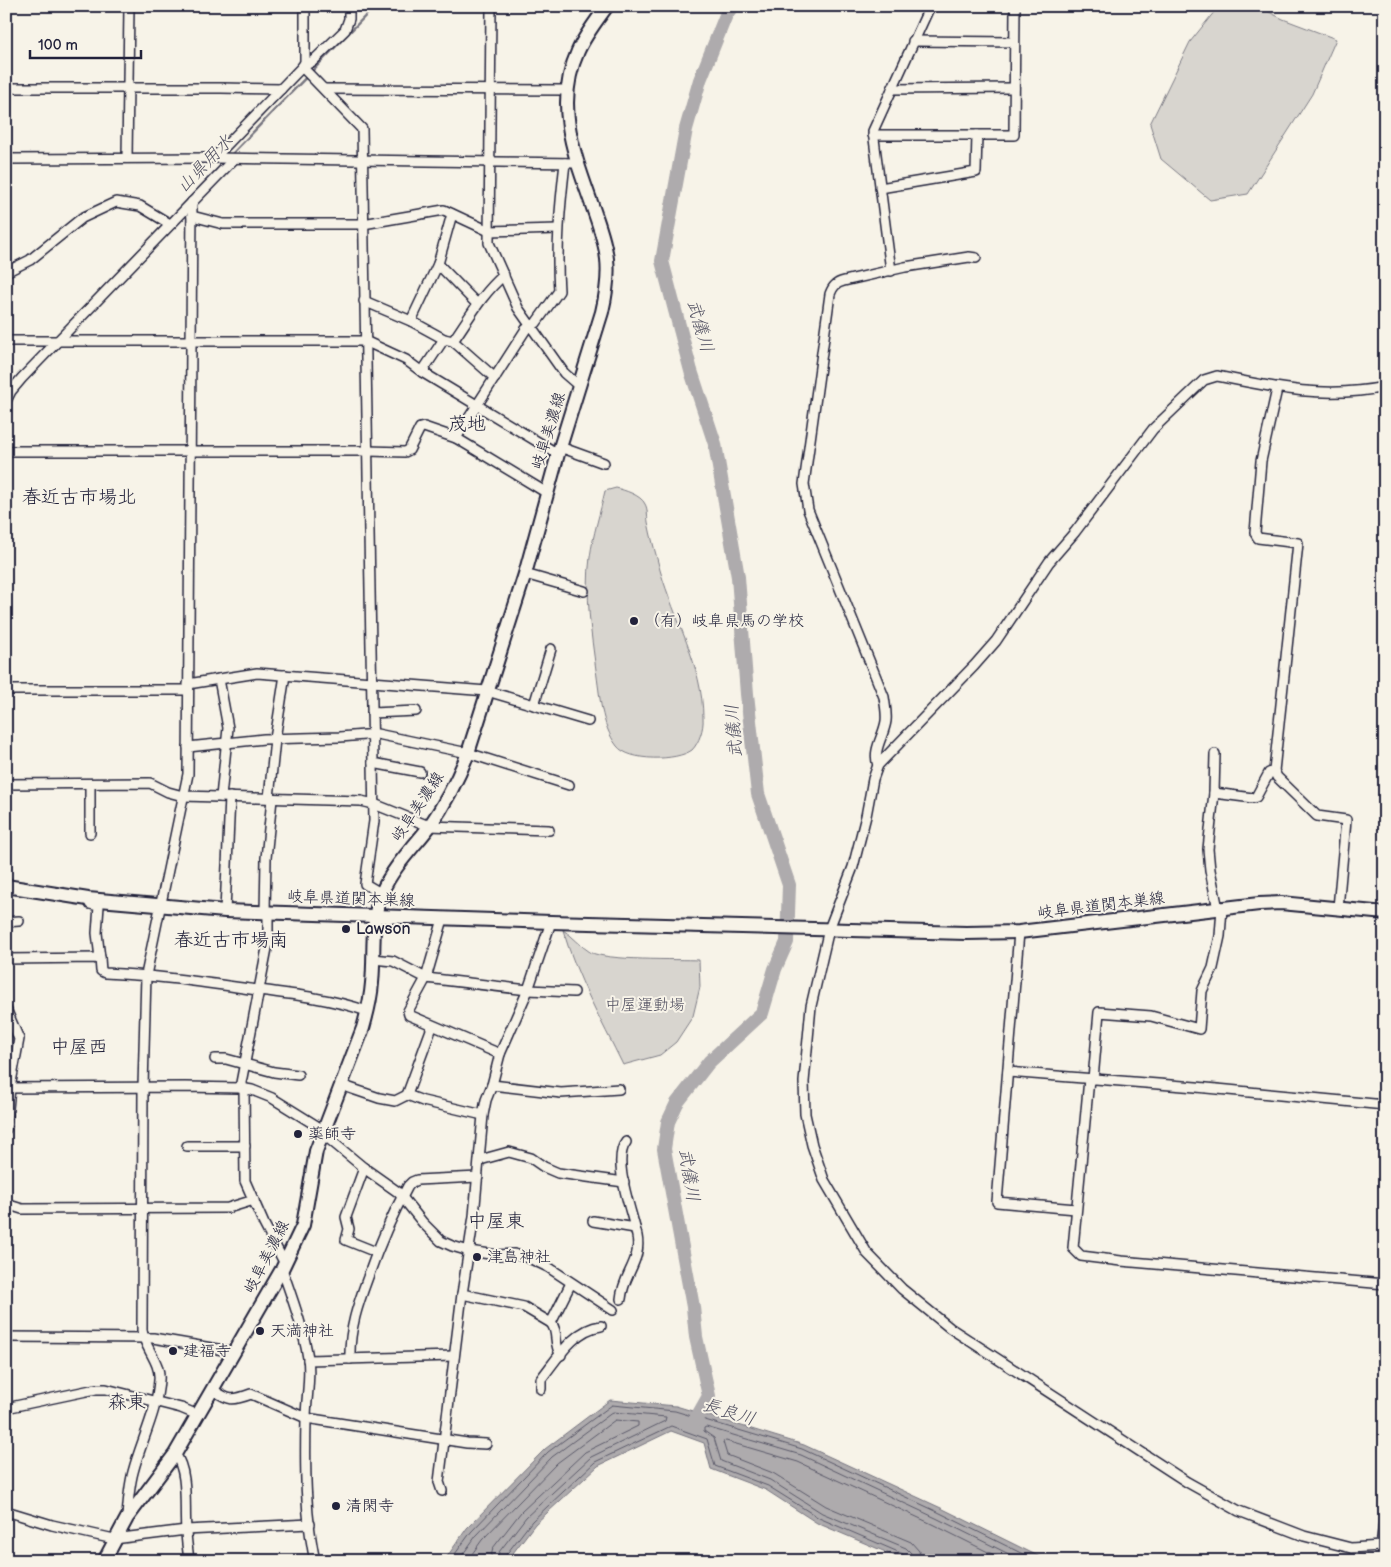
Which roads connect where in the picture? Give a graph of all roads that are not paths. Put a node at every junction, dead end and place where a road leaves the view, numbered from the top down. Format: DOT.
graph roads {
  1 [pos="129,6"];
  2 [pos="305,6"];
  3 [pos="349,6"];
  4 [pos="491,6"];
  5 [pos="607,6"];
  6 [pos="930,6"];
  7 [pos="1015,6"];
  8 [pos="914,41"];
  9 [pos="1014,42"];
  10 [pos="304,69"];
  11 [pos="6,88"];
  12 [pos="128,88"];
  13 [pos="1014,88"];
  14 [pos="281,89"];
  15 [pos="324,89"];
  16 [pos="892,89"];
  17 [pos="491,90"];
  18 [pos="567,90"];
  19 [pos="873,135"];
  20 [pos="977,135"];
  21 [pos="6,158"];
  22 [pos="127,158"];
  23 [pos="225,158"];
  24 [pos="362,160"];
  25 [pos="490,162"];
  26 [pos="571,163"];
  27 [pos="880,188"];
  28 [pos="192,202"];
  29 [pos="452,214"];
  30 [pos="192,216"];
  31 [pos="168,222"];
  32 [pos="363,224"];
  33 [pos="558,229"];
  34 [pos="489,231"];
  35 [pos="976,258"];
  36 [pos="438,264"];
  37 [pos="891,271"];
  38 [pos="6,272"];
  39 [pos="504,275"];
  40 [pos="364,301"];
  41 [pos="477,304"];
  42 [pos="411,321"];
  43 [pos="531,326"];
  44 [pos="449,340"];
  45 [pos="6,341"];
  46 [pos="192,341"];
  47 [pos="365,341"];
  48 [pos="58,342"];
  49 [pos="422,372"];
  50 [pos="495,378"];
  51 [pos="579,386"];
  52 [pos="1385,387"];
  53 [pos="1277,388"];
  54 [pos="6,402"];
  55 [pos="477,405"];
  56 [pos="456,438"];
  57 [pos="368,450"];
  58 [pos="559,450"];
  59 [pos="6,451"];
  60 [pos="190,452"];
  61 [pos="604,462"];
  62 [pos="547,493"];
  63 [pos="525,574"];
  64 [pos="584,591"];
  65 [pos="551,649"];
  66 [pos="286,675"];
  67 [pos="219,679"];
  68 [pos="372,682"];
  69 [pos="188,687"];
  70 [pos="6,690"];
  71 [pos="487,691"];
  72 [pos="534,705"];
  73 [pos="416,711"];
  74 [pos="372,713"];
  75 [pos="588,721"];
  76 [pos="372,734"];
  77 [pos="274,739"];
  78 [pos="228,742"];
  79 [pos="188,747"];
  80 [pos="468,753"];
  81 [pos="1215,754"];
  82 [pos="373,763"];
  83 [pos="878,765"];
  84 [pos="1274,771"];
  85 [pos="420,772"];
  86 [pos="6,784"];
  87 [pos="90,784"];
  88 [pos="569,784"];
  89 [pos="1214,793"];
  90 [pos="183,796"];
  91 [pos="225,797"];
  92 [pos="270,798"];
  93 [pos="374,804"];
  94 [pos="429,826"];
  95 [pos="548,830"];
  96 [pos="90,833"];
  97 [pos="6,886"];
  98 [pos="382,894"];
  99 [pos="88,899"];
  100 [pos="160,906"];
  101 [pos="1338,908"];
  102 [pos="1220,909"];
  103 [pos="225,911"];
  104 [pos="266,913"];
  105 [pos="1385,913"];
  106 [pos="376,917"];
  107 [pos="443,919"];
  108 [pos="19,921"];
  109 [pos="6,922"];
  110 [pos="551,922"];
  111 [pos="824,929"];
  112 [pos="1019,932"];
  113 [pos="6,958"];
  114 [pos="100,958"];
  115 [pos="373,959"];
  116 [pos="146,974"];
  117 [pos="426,978"];
  118 [pos="259,990"];
  119 [pos="528,990"];
  120 [pos="574,992"];
  121 [pos="6,1009"];
  122 [pos="368,1011"];
  123 [pos="432,1027"];
  124 [pos="500,1054"];
  125 [pos="215,1059"];
  126 [pos="244,1065"];
  127 [pos="1008,1072"];
  128 [pos="298,1075"];
  129 [pos="1091,1079"];
  130 [pos="341,1085"];
  131 [pos="492,1085"];
  132 [pos="143,1087"];
  133 [pos="8,1088"];
  134 [pos="242,1088"];
  135 [pos="619,1088"];
  136 [pos="407,1095"];
  137 [pos="1385,1105"];
  138 [pos="483,1115"];
  139 [pos="6,1128"];
  140 [pos="322,1134"];
  141 [pos="626,1142"];
  142 [pos="187,1146"];
  143 [pos="245,1146"];
  144 [pos="480,1160"];
  145 [pos="364,1168"];
  146 [pos="478,1177"];
  147 [pos="624,1182"];
  148 [pos="401,1198"];
  149 [pos="254,1200"];
  150 [pos="6,1204"];
  151 [pos="142,1208"];
  152 [pos="1076,1209"];
  153 [pos="593,1221"];
  154 [pos="635,1228"];
  155 [pos="468,1251"];
  156 [pos="376,1252"];
  157 [pos="283,1266"];
  158 [pos="571,1283"];
  159 [pos="1385,1284"];
  160 [pos="462,1294"];
  161 [pos="621,1299"];
  162 [pos="613,1310"];
  163 [pos="551,1322"];
  164 [pos="601,1326"];
  165 [pos="6,1337"];
  166 [pos="143,1337"];
  167 [pos="235,1352"];
  168 [pos="560,1355"];
  169 [pos="454,1356"];
  170 [pos="350,1358"];
  171 [pos="308,1360"];
  172 [pos="541,1389"];
  173 [pos="213,1390"];
  174 [pos="156,1402"];
  175 [pos="6,1408"];
  176 [pos="198,1415"];
  177 [pos="306,1418"];
  178 [pos="445,1440"];
  179 [pos="486,1444"];
  180 [pos="175,1454"];
  181 [pos="442,1490"];
  182 [pos="6,1511"];
  183 [pos="1385,1515"];
  184 [pos="127,1518"];
  185 [pos="310,1524"];
  186 [pos="186,1530"];
  187 [pos="114,1539"];
  188 [pos="1383,1546"];
  189 [pos="104,1561"];
  190 [pos="189,1561"];
  191 [pos="315,1561"];
  1 -- 12 [label="street"];
  2 -- 10 [label="street"];
  3 -- 10 [label="street"];
  4 -- 17 [label="street"];
  5 -- 18 [label="main road, 岐阜美濃線"];
  6 -- 8 [label="street"];
  7 -- 9 [label="street"];
  8 -- 9 [label="street"];
  8 -- 16 [label="street"];
  9 -- 13 [label="street"];
  10 -- 14 [label="street"];
  10 -- 15 [label="street"];
  11 -- 12 [label="street"];
  12 -- 14 [label="street"];
  12 -- 22 [label="street"];
  13 -- 16 [label="street"];
  13 -- 20 [label="street"];
  14 -- 23 [label="street"];
  15 -- 17 [label="street"];
  15 -- 24 [label="street"];
  16 -- 19 [label="street"];
  17 -- 18 [label="street"];
  17 -- 25 [label="street"];
  18 -- 26 [label="main road, 岐阜美濃線"];
  19 -- 20 [label="street"];
  19 -- 27 [label="street"];
  20 -- 27 [label="street"];
  21 -- 22 [label="street"];
  22 -- 23 [label="street"];
  23 -- 24 [label="street"];
  23 -- 28 [label="street"];
  24 -- 25 [label="street"];
  24 -- 32 [label="street"];
  25 -- 26 [label="street"];
  25 -- 34 [label="street"];
  26 -- 33 [label="street"];
  26 -- 51 [label="main road, 岐阜美濃線"];
  27 -- 37 [label="street"];
  28 -- 30 [label="street"];
  28 -- 31 [label="street"];
  29 -- 32 [label="street"];
  29 -- 34 [label="street"];
  29 -- 36 [label="street"];
  30 -- 32 [label="street"];
  30 -- 46 [label="street"];
  31 -- 38 [label="street"];
  31 -- 48 [label="street"];
  32 -- 40 [label="street"];
  33 -- 34 [label="street"];
  33 -- 43 [label="street"];
  34 -- 39 [label="street"];
  35 -- 37 [label="street"];
  36 -- 41 [label="street"];
  36 -- 42 [label="street"];
  37 -- 83 [label="street"];
  39 -- 41 [label="street"];
  39 -- 43 [label="street"];
  40 -- 42 [label="street"];
  40 -- 47 [label="street"];
  41 -- 44 [label="street"];
  42 -- 44 [label="street"];
  43 -- 50 [label="street"];
  43 -- 51 [label="street"];
  44 -- 49 [label="street"];
  44 -- 50 [label="street"];
  45 -- 48 [label="street"];
  46 -- 47 [label="street"];
  46 -- 48 [label="street"];
  46 -- 60 [label="street"];
  47 -- 49 [label="street"];
  47 -- 57 [label="street"];
  48 -- 54 [label="street"];
  49 -- 55 [label="street"];
  50 -- 55 [label="street"];
  51 -- 58 [label="main road, 岐阜美濃線"];
  52 -- 53 [label="street"];
  53 -- 83 [label="street"];
  53 -- 84 [label="street"];
  55 -- 56 [label="street"];
  55 -- 58 [label="street"];
  56 -- 57 [label="street"];
  56 -- 62 [label="street"];
  57 -- 60 [label="street"];
  57 -- 68 [label="street"];
  58 -- 61 [label="street"];
  58 -- 62 [label="main road, 岐阜美濃線"];
  59 -- 60 [label="street"];
  60 -- 69 [label="street"];
  62 -- 63 [label="main road, 岐阜美濃線"];
  63 -- 64 [label="street"];
  63 -- 71 [label="main road, 岐阜美濃線"];
  65 -- 72 [label="street"];
  66 -- 67 [label="street"];
  66 -- 68 [label="street"];
  66 -- 77 [label="street"];
  67 -- 69 [label="street"];
  67 -- 78 [label="street"];
  68 -- 71 [label="street"];
  68 -- 74 [label="street"];
  69 -- 70 [label="street"];
  69 -- 79 [label="street"];
  71 -- 72 [label="street"];
  71 -- 80 [label="main road, 岐阜美濃線"];
  72 -- 75 [label="street"];
  73 -- 74 [label="street"];
  74 -- 76 [label="street"];
  76 -- 77 [label="street"];
  76 -- 80 [label="street"];
  76 -- 82 [label="street"];
  77 -- 78 [label="street"];
  77 -- 92 [label="street"];
  78 -- 79 [label="street"];
  78 -- 91 [label="street"];
  79 -- 90 [label="street"];
  80 -- 88 [label="street"];
  80 -- 94 [label="main road, 岐阜美濃線"];
  81 -- 89 [label="street"];
  82 -- 85 [label="street"];
  82 -- 93 [label="street"];
  83 -- 111 [label="street"];
  84 -- 89 [label="street"];
  84 -- 101 [label="street"];
  86 -- 87 [label="street"];
  87 -- 90 [label="street"];
  87 -- 96 [label="street"];
  89 -- 102 [label="street"];
  90 -- 91 [label="street"];
  90 -- 100 [label="street"];
  91 -- 92 [label="street"];
  91 -- 103 [label="street"];
  92 -- 93 [label="street"];
  92 -- 104 [label="street"];
  93 -- 94 [label="street"];
  93 -- 98 [label="street"];
  94 -- 95 [label="street"];
  94 -- 98 [label="main road, 岐阜美濃線"];
  97 -- 99 [label="main road, 岐阜県道関本巣線"];
  98 -- 106 [label="main road, 岐阜美濃線"];
  99 -- 100 [label="main road, 岐阜県道関本巣線"];
  99 -- 114 [label="street"];
  100 -- 103 [label="main road, 岐阜県道関本巣線"];
  100 -- 116 [label="street"];
  101 -- 102 [label="main road, 岐阜県道関本巣線"];
  101 -- 105 [label="main road, 岐阜県道関本巣線"];
  102 -- 112 [label="main road, 岐阜県道関本巣線"];
  102 -- 129 [label="street"];
  103 -- 104 [label="main road, 岐阜県道関本巣線"];
  104 -- 106 [label="main road, 岐阜県道関本巣線"];
  104 -- 118 [label="street"];
  106 -- 107 [label="main road, 岐阜県道関本巣線"];
  106 -- 115 [label="main road, 岐阜美濃線"];
  107 -- 110 [label="main road, 岐阜県道関本巣線"];
  107 -- 117 [label="street"];
  108 -- 109 [label="street"];
  110 -- 111 [label="main road, 岐阜県道関本巣線"];
  110 -- 119 [label="street"];
  111 -- 112 [label="main road, 岐阜県道関本巣線"];
  111 -- 188 [label="street"];
  112 -- 127 [label="street"];
  113 -- 114 [label="street"];
  114 -- 116 [label="street"];
  115 -- 117 [label="street"];
  115 -- 122 [label="main road, 岐阜美濃線"];
  116 -- 118 [label="street"];
  116 -- 132 [label="street"];
  117 -- 119 [label="street"];
  117 -- 123 [label="street"];
  118 -- 122 [label="street"];
  118 -- 126 [label="street"];
  119 -- 120 [label="street"];
  119 -- 124 [label="street"];
  121 -- 133 [label="street"];
  122 -- 130 [label="main road, 岐阜美濃線"];
  123 -- 124 [label="street"];
  123 -- 136 [label="street"];
  124 -- 131 [label="street"];
  125 -- 126 [label="street"];
  126 -- 128 [label="street"];
  126 -- 134 [label="street"];
  127 -- 129 [label="street"];
  127 -- 152 [label="street"];
  129 -- 137 [label="street"];
  129 -- 152 [label="street"];
  130 -- 136 [label="street"];
  130 -- 140 [label="main road, 岐阜美濃線"];
  131 -- 135 [label="street"];
  131 -- 138 [label="street"];
  132 -- 133 [label="street"];
  132 -- 134 [label="street"];
  132 -- 151 [label="street"];
  133 -- 139 [label="street"];
  134 -- 140 [label="street"];
  134 -- 143 [label="street"];
  136 -- 138 [label="street"];
  138 -- 144 [label="street"];
  140 -- 145 [label="street"];
  140 -- 157 [label="main road, 岐阜美濃線"];
  141 -- 147 [label="street"];
  142 -- 143 [label="street"];
  143 -- 149 [label="street"];
  144 -- 146 [label="street"];
  144 -- 147 [label="street"];
  145 -- 148 [label="street"];
  145 -- 156 [label="street"];
  146 -- 148 [label="street"];
  146 -- 155 [label="street"];
  147 -- 154 [label="street"];
  148 -- 155 [label="street"];
  148 -- 156 [label="street"];
  149 -- 151 [label="street"];
  149 -- 157 [label="street"];
  150 -- 151 [label="street"];
  151 -- 166 [label="street"];
  152 -- 159 [label="street"];
  153 -- 154 [label="street"];
  154 -- 161 [label="street"];
  155 -- 158 [label="street"];
  155 -- 160 [label="street"];
  156 -- 170 [label="street"];
  157 -- 167 [label="main road, 岐阜美濃線"];
  157 -- 171 [label="street"];
  158 -- 162 [label="street"];
  158 -- 163 [label="street"];
  160 -- 163 [label="street"];
  160 -- 169 [label="street"];
  163 -- 168 [label="street"];
  164 -- 168 [label="street"];
  165 -- 166 [label="street"];
  166 -- 167 [label="street"];
  166 -- 174 [label="street"];
  167 -- 173 [label="main road, 岐阜美濃線"];
  168 -- 172 [label="street"];
  169 -- 170 [label="street"];
  169 -- 178 [label="street"];
  170 -- 171 [label="street"];
  171 -- 177 [label="street"];
  173 -- 176 [label="main road, 岐阜美濃線"];
  173 -- 177 [label="street"];
  174 -- 175 [label="street"];
  174 -- 176 [label="street"];
  174 -- 184 [label="street"];
  176 -- 180 [label="main road, 岐阜美濃線"];
  177 -- 178 [label="street"];
  177 -- 185 [label="street"];
  178 -- 179 [label="street"];
  178 -- 181 [label="street"];
  180 -- 184 [label="main road, 岐阜美濃線"];
  180 -- 186 [label="street"];
  182 -- 187 [label="street"];
  183 -- 188 [label="street"];
  184 -- 187 [label="main road, 岐阜美濃線"];
  185 -- 186 [label="street"];
  185 -- 191 [label="street"];
  186 -- 187 [label="street"];
  186 -- 190 [label="street"];
  187 -- 189 [label="main road, 岐阜美濃線"];
}
